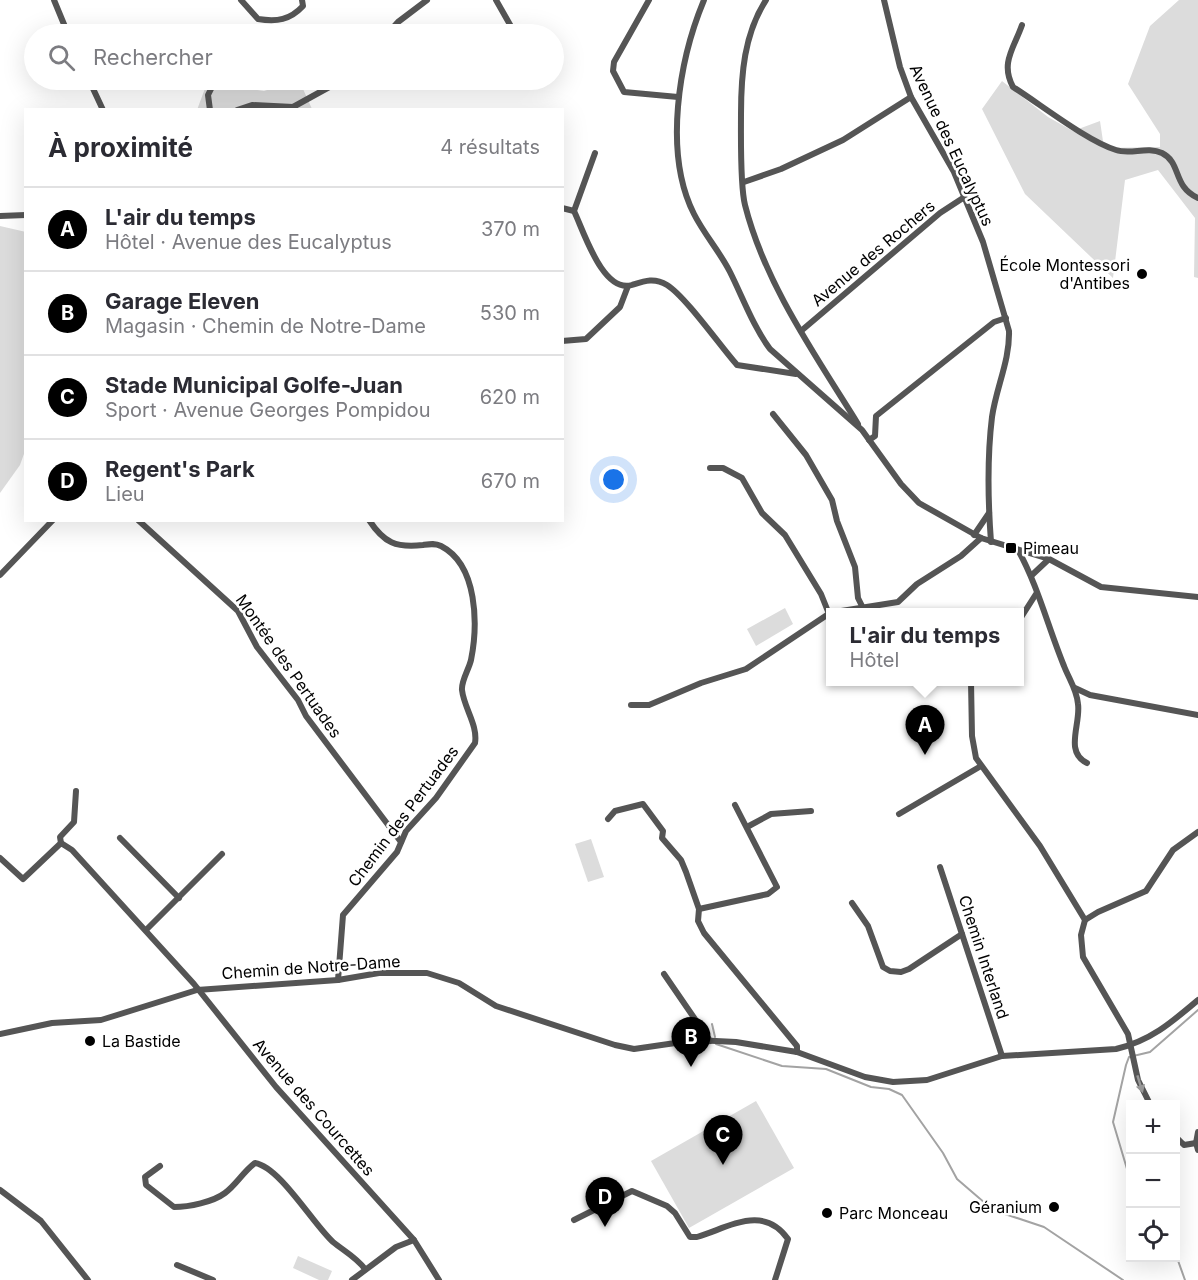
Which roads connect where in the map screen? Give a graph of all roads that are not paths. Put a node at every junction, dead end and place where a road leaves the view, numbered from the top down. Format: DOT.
graph roads {
  1 [pos="54,0"];
  2 [pos="241,0"];
  3 [pos="302,0"];
  4 [pos="427,0"];
  5 [pos="496,0"];
  6 [pos="649,0"];
  7 [pos="704,0"];
  8 [pos="766,0"];
  9 [pos="884,0"];
  10 [pos="64,24"];
  11 [pos="396,24"];
  12 [pos="510,24"];
  13 [pos="1022,25"];
  14 [pos="94,90"];
  15 [pos="210,90"];
  16 [pos="324,90"];
  17 [pos="678,97"];
  18 [pos="911,97"];
  19 [pos="102,108"];
  20 [pos="210,108"];
  21 [pos="243,108"];
  22 [pos="595,153"];
  23 [pos="744,182"];
  24 [pos="963,198"];
  25 [pos="1198,198"];
  26 [pos="564,208"];
  27 [pos="574,211"];
  28 [pos="24,214"];
  29 [pos="0,216"];
  30 [pos="628,286"];
  31 [pos="1006,318"];
  32 [pos="801,331"];
  33 [pos="564,341"];
  34 [pos="796,374"];
  35 [pos="773,414"];
  36 [pos="862,430"];
  37 [pos="869,440"];
  38 [pos="710,468"];
  39 [pos="989,513"];
  40 [pos="51,522"];
  41 [pos="140,522"];
  42 [pos="370,522"];
  43 [pos="974,535"];
  44 [pos="981,538"];
  45 [pos="991,542"];
  46 [pos="1018,550"];
  47 [pos="1050,559"];
  48 [pos="0,575"];
  49 [pos="1032,576"];
  50 [pos="1036,594"];
  51 [pos="1198,597"];
  52 [pos="828,608"];
  53 [pos="862,608"];
  54 [pos="1024,613"];
  55 [pos="826,616"];
  56 [pos="971,686"];
  57 [pos="1075,688"];
  58 [pos="1090,694"];
  59 [pos="631,705"];
  60 [pos="1078,705"];
  61 [pos="1198,715"];
  62 [pos="1086,763"];
  63 [pos="981,766"];
  64 [pos="76,791"];
  65 [pos="735,805"];
  66 [pos="811,811"];
  67 [pos="899,814"];
  68 [pos="608,819"];
  69 [pos="747,827"];
  70 [pos="1198,831"];
  71 [pos="120,838"];
  72 [pos="401,842"];
  73 [pos="61,843"];
  74 [pos="222,854"];
  75 [pos="0,858"];
  76 [pos="940,867"];
  77 [pos="179,898"];
  78 [pos="852,903"];
  79 [pos="699,909"];
  80 [pos="1085,920"];
  81 [pos="146,930"];
  82 [pos="962,934"];
  83 [pos="664,974"];
  84 [pos="338,980"];
  85 [pos="197,990"];
  86 [pos="1198,1000"];
  87 [pos="0,1034"];
  88 [pos="710,1041"];
  89 [pos="1132,1045"];
  90 [pos="797,1052"];
  91 [pos="1002,1056"];
  92 [pos="1148,1100"];
  93 [pos="1198,1132"];
  94 [pos="1180,1141"];
  95 [pos="1196,1143"];
  96 [pos="1198,1150"];
  97 [pos="160,1166"];
  98 [pos="0,1190"];
  99 [pos="574,1220"];
  100 [pos="414,1240"];
  101 [pos="177,1264"];
  102 [pos="365,1269"];
  103 [pos="88,1280"];
  104 [pos="213,1280"];
  105 [pos="351,1280"];
  106 [pos="439,1280"];
  107 [pos="775,1280"];
  1 -- 10 [label="street"];
  2 -- 3 [label="street"];
  4 -- 11 [label="street"];
  5 -- 12 [label="street"];
  6 -- 17 [label="street"];
  7 -- 17 [label="street"];
  8 -- 23 [label="street"];
  9 -- 18 [label="street, Avenue des Eucalyptus"];
  13 -- 25 [label="street"];
  14 -- 19 [label="street"];
  15 -- 20 [label="street"];
  16 -- 21 [label="street"];
  17 -- 34 [label="street"];
  18 -- 23 [label="street"];
  18 -- 24 [label="street, Avenue des Eucalyptus"];
  22 -- 27 [label="street"];
  23 -- 32 [label="street"];
  24 -- 31 [label="street, Avenue des Eucalyptus"];
  24 -- 32 [label="street, Avenue des Rochers"];
  26 -- 27 [label="street"];
  27 -- 30 [label="street"];
  28 -- 29 [label="street"];
  30 -- 33 [label="street"];
  30 -- 34 [label="street"];
  31 -- 37 [label="street"];
  31 -- 39 [label="street, Avenue des Eucalyptus"];
  32 -- 36 [label="street"];
  34 -- 36 [label="street"];
  35 -- 53 [label="street"];
  36 -- 37 [label="street"];
  37 -- 43 [label="street"];
  38 -- 52 [label="street"];
  39 -- 43 [label="street"];
  39 -- 45 [label="street, Avenue des Eucalyptus"];
  40 -- 48 [label="street"];
  41 -- 72 [label="street, Montée des Pertuades"];
  42 -- 72 [label="street, Chemin des Pertuades"];
  43 -- 44 [label="street"];
  44 -- 45 [label="street"];
  44 -- 53 [label="street"];
  45 -- 46 [label="street"];
  46 -- 47 [label="street"];
  46 -- 49 [label="street"];
  47 -- 49 [label="street"];
  47 -- 51 [label="street"];
  49 -- 50 [label="street"];
  50 -- 54 [label="street"];
  50 -- 57 [label="street"];
  55 -- 59 [label="street"];
  56 -- 63 [label="street"];
  57 -- 58 [label="street"];
  57 -- 60 [label="street"];
  58 -- 60 [label="street"];
  58 -- 61 [label="street"];
  60 -- 62 [label="street"];
  63 -- 67 [label="street"];
  63 -- 80 [label="street"];
  64 -- 73 [label="street"];
  65 -- 69 [label="street"];
  66 -- 69 [label="street"];
  68 -- 79 [label="street"];
  69 -- 79 [label="street"];
  70 -- 80 [label="street"];
  71 -- 77 [label="street"];
  72 -- 84 [label="street, Chemin des Pertuades"];
  73 -- 75 [label="street"];
  73 -- 81 [label="street, Avenue des Courcettes"];
  74 -- 77 [label="street"];
  76 -- 82 [label="street, Chemin Interland"];
  77 -- 81 [label="street"];
  78 -- 82 [label="street"];
  79 -- 90 [label="street"];
  80 -- 89 [label="street"];
  81 -- 85 [label="street, Avenue des Courcettes"];
  82 -- 91 [label="street, Chemin Interland"];
  83 -- 88 [label="street"];
  84 -- 85 [label="street, Chemin de Notre-Dame"];
  84 -- 88 [label="street, Chemin de Notre-Dame"];
  85 -- 87 [label="street, Chemin de Notre-Dame"];
  85 -- 100 [label="street, Avenue des Courcettes"];
  86 -- 89 [label="street, Chemin de Notre-Dame"];
  88 -- 90 [label="street, Chemin de Notre-Dame"];
  89 -- 91 [label="street, Chemin de Notre-Dame"];
  89 -- 92 [label="street, one-way"];
  90 -- 91 [label="street, Chemin de Notre-Dame"];
  93 -- 95 [label="street"];
  94 -- 95 [label="street"];
  95 -- 96 [label="street"];
  97 -- 102 [label="street"];
  98 -- 103 [label="street"];
  99 -- 107 [label="street"];
  100 -- 102 [label="street"];
  100 -- 106 [label="street, Avenue des Courcettes"];
  101 -- 104 [label="street"];
  102 -- 105 [label="street"];
}
